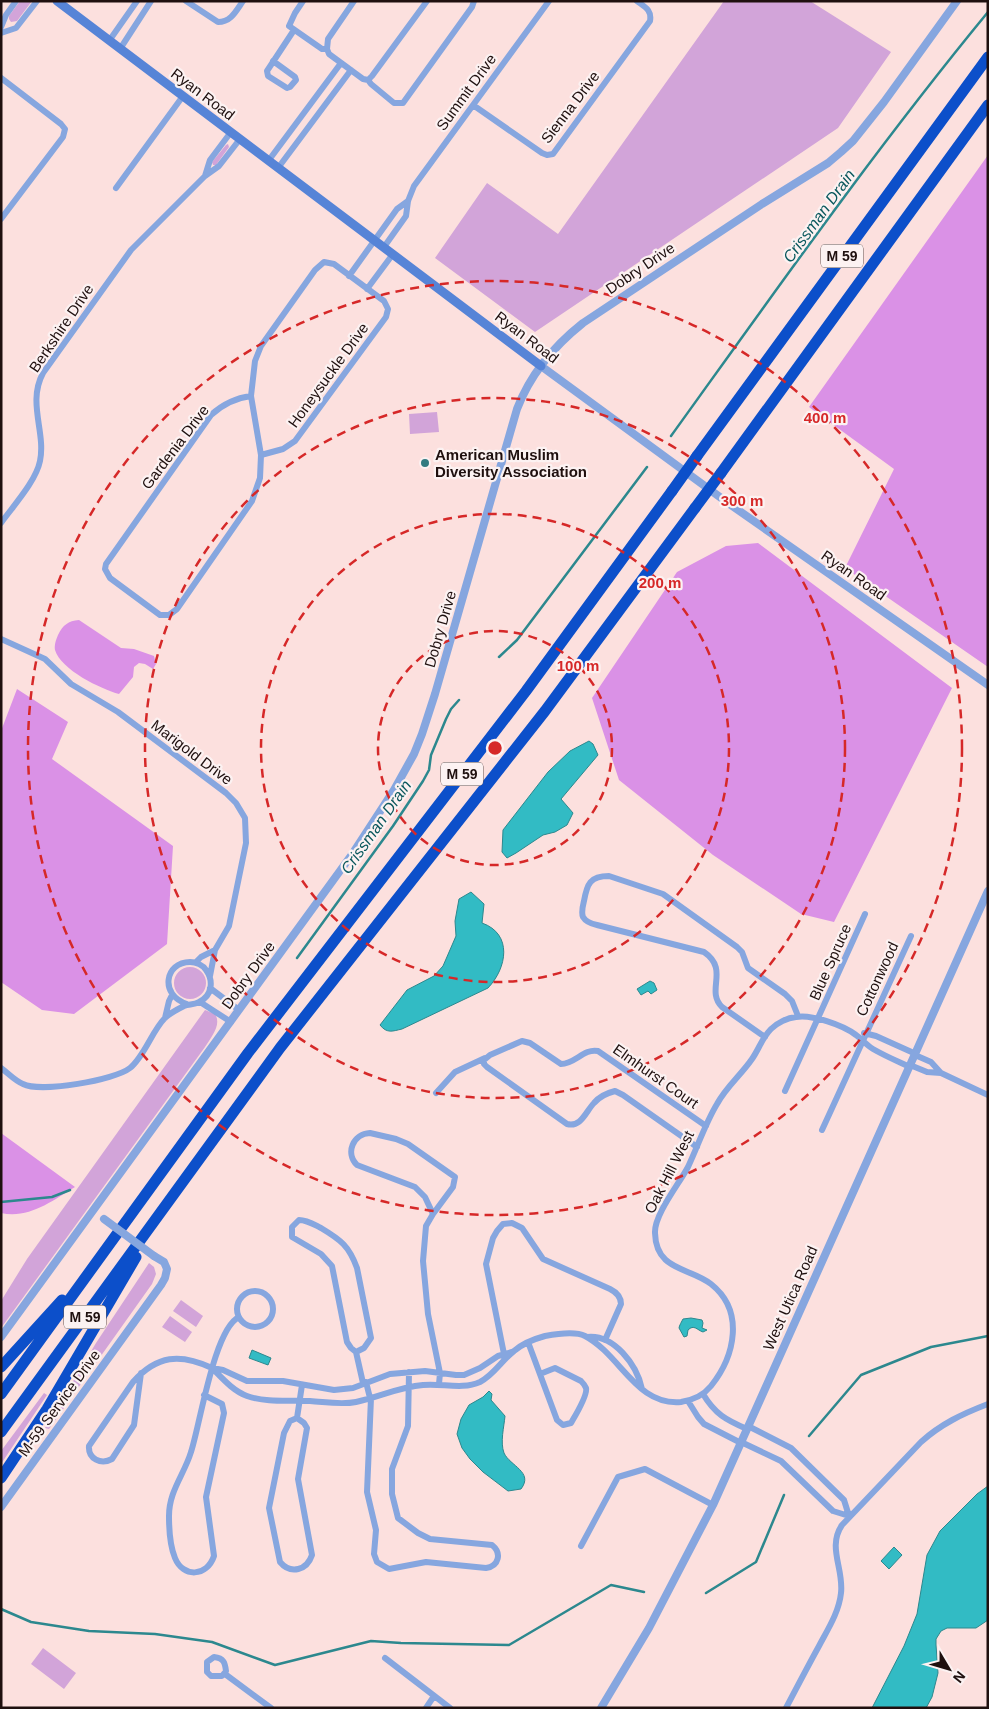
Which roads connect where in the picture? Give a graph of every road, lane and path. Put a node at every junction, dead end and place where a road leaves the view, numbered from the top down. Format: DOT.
graph roads {
  1 [pos="16,1"];
  2 [pos="37,1"];
  3 [pos="57,1"];
  4 [pos="137,1"];
  5 [pos="151,1"];
  6 [pos="186,1"];
  7 [pos="243,1"];
  8 [pos="303,1"];
  9 [pos="354,1"];
  10 [pos="427,1"];
  11 [pos="474,1"];
  12 [pos="549,1"];
  13 [pos="637,1"];
  14 [pos="956,1"];
  15 [pos="1,26"];
  16 [pos="294,30"];
  17 [pos="1,33"];
  18 [pos="110,41"];
  19 [pos="120,49"];
  20 [pos="327,49"];
  21 [pos="988,57"];
  22 [pos="273,61"];
  23 [pos="341,63"];
  24 [pos="351,70"];
  25 [pos="1,78"];
  26 [pos="368,80"];
  27 [pos="183,96"];
  28 [pos="473,105"];
  29 [pos="988,105"];
  30 [pos="231,132"];
  31 [pos="240,139"];
  32 [pos="269,160"];
  33 [pos="278,168"];
  34 [pos="206,176"];
  35 [pos="116,188"];
  36 [pos="408,201"];
  37 [pos="1,219"];
  38 [pos="375,240"];
  39 [pos="384,247"];
  40 [pos="394,254"];
  41 [pos="350,276"];
  42 [pos="367,289"];
  43 [pos="541,366"];
  44 [pos="251,396"];
  45 [pos="262,455"];
  46 [pos="1,523"];
  47 [pos="1,639"];
  48 [pos="988,685"];
  49 [pos="988,891"];
  50 [pos="866,914"];
  51 [pos="911,936"];
  52 [pos="215,950"];
  53 [pos="196,962"];
  54 [pos="210,976"];
  55 [pos="210,988"];
  56 [pos="172,995"];
  57 [pos="200,1002"];
  58 [pos="187,1004"];
  59 [pos="239,1010"];
  60 [pos="798,1016"];
  61 [pos="165,1018"];
  62 [pos="818,1019"];
  63 [pos="231,1022"];
  64 [pos="866,1033"];
  65 [pos="856,1034"];
  66 [pos="764,1037"];
  67 [pos="862,1042"];
  68 [pos="915,1054"];
  69 [pos="485,1058"];
  70 [pos="910,1066"];
  71 [pos="1,1068"];
  72 [pos="941,1073"];
  73 [pos="786,1091"];
  74 [pos="436,1093"];
  75 [pos="988,1096"];
  76 [pos="706,1126"];
  77 [pos="822,1130"];
  78 [pos="697,1148"];
  79 [pos="168,1202"];
  80 [pos="93,1211"];
  81 [pos="433,1214"];
  82 [pos="100,1258"];
  83 [pos="239,1317"];
  84 [pos="1,1337"];
  85 [pos="587,1337"];
  86 [pos="605,1340"];
  87 [pos="528,1342"];
  88 [pos="356,1352"];
  89 [pos="512,1352"];
  90 [pos="504,1354"];
  91 [pos="1,1367"];
  92 [pos="212,1368"];
  93 [pos="409,1372"];
  94 [pos="141,1373"];
  95 [pos="440,1373"];
  96 [pos="540,1374"];
  97 [pos="364,1382"];
  98 [pos="439,1384"];
  99 [pos="302,1385"];
  100 [pos="410,1387"];
  101 [pos="642,1389"];
  102 [pos="1,1394"];
  103 [pos="703,1394"];
  104 [pos="204,1395"];
  105 [pos="370,1398"];
  106 [pos="299,1401"];
  107 [pos="688,1401"];
  108 [pos="988,1404"];
  109 [pos="297,1418"];
  110 [pos="748,1427"];
  111 [pos="1,1432"];
  112 [pos="741,1442"];
  113 [pos="1,1478"];
  114 [pos="713,1505"];
  115 [pos="1,1506"];
  116 [pos="849,1516"];
  117 [pos="581,1546"];
  118 [pos="385,1658"];
  119 [pos="225,1674"];
  120 [pos="434,1696"];
  121 [pos="271,1708"];
  122 [pos="426,1708"];
  123 [pos="450,1708"];
  124 [pos="601,1708"];
  125 [pos="786,1708"];
  1 -- 15 [label="street"];
  2 -- 17 [label="street"];
  3 -- 18 [label="main road, Ryan Road"];
  4 -- 18 [label="street"];
  5 -- 19 [label="street"];
  6 -- 7 [label="street"];
  8 -- 16 [label="street"];
  9 -- 20 [label="street"];
  10 -- 26 [label="street"];
  11 -- 26 [label="street"];
  12 -- 28 [label="street, Summit Drive"];
  13 -- 28 [label="street, Sienna Drive"];
  14 -- 43 [label="street, Dobry Drive"];
  16 -- 20 [label="street"];
  16 -- 22 [label="street"];
  18 -- 19 [label="main road, Ryan Road"];
  19 -- 27 [label="main road, Ryan Road"];
  20 -- 23 [label="street"];
  21 -- 82 [label="highway, M 59, bridge"];
  22 -- 22 [label="street"];
  23 -- 24 [label="street"];
  23 -- 32 [label="street"];
  24 -- 26 [label="street"];
  24 -- 33 [label="street"];
  25 -- 37 [label="street"];
  27 -- 30 [label="main road, Ryan Road"];
  27 -- 35 [label="street"];
  28 -- 36 [label="street, Summit Drive"];
  29 -- 79 [label="highway, M 59, bridge"];
  30 -- 31 [label="main road, Ryan Road"];
  30 -- 34 [label="street, Berkshire Drive"];
  31 -- 32 [label="main road, Ryan Road"];
  31 -- 34 [label="street, Berkshire Drive"];
  32 -- 33 [label="main road, Ryan Road"];
  33 -- 38 [label="main road, Ryan Road"];
  34 -- 46 [label="street, Berkshire Drive"];
  36 -- 38 [label="street, Summit Drive"];
  36 -- 39 [label="street, Summit Drive"];
  38 -- 39 [label="main road, Ryan Road"];
  38 -- 41 [label="street"];
  39 -- 40 [label="main road, Ryan Road"];
  40 -- 42 [label="street"];
  40 -- 43 [label="main road, Ryan Road"];
  41 -- 42 [label="street, Honeysuckle Drive"];
  41 -- 44 [label="street"];
  42 -- 45 [label="street, Honeysuckle Drive"];
  43 -- 48 [label="street, Ryan Road"];
  43 -- 59 [label="street, Dobry Drive"];
  44 -- 45 [label="street"];
  44 -- 45 [label="street, Gardenia Drive"];
  47 -- 52 [label="street, Marigold Drive"];
  49 -- 68 [label="street, West Utica Road"];
  50 -- 62 [label="street, Blue Spruce"];
  51 -- 64 [label="street, Cottonwood"];
  52 -- 53 [label="street, Marigold Drive"];
  52 -- 54 [label="street, Marigold Drive"];
  53 -- 54 [label="street"];
  53 -- 56 [label="street, Marigold Drive"];
  54 -- 55 [label="street, Marigold Drive"];
  55 -- 57 [label="street"];
  55 -- 59 [label="street"];
  56 -- 58 [label="street"];
  56 -- 61 [label="street, Marigold Drive"];
  57 -- 58 [label="street, Marigold Drive"];
  57 -- 63 [label="street"];
  58 -- 61 [label="street, Marigold Drive"];
  59 -- 63 [label="street, Dobry Drive"];
  60 -- 62 [label="street"];
  60 -- 66 [label="street"];
  60 -- 66 [label="street"];
  61 -- 71 [label="street, Marigold Drive"];
  62 -- 65 [label="street"];
  62 -- 73 [label="street, Blue Spruce"];
  63 -- 80 [label="street, Dobry Drive"];
  64 -- 65 [label="street"];
  64 -- 67 [label="street, Cottonwood"];
  64 -- 68 [label="street"];
  65 -- 67 [label="street"];
  66 -- 76 [label="street, Oak Hill West"];
  67 -- 70 [label="street"];
  67 -- 77 [label="street, Cottonwood"];
  68 -- 70 [label="street, West Utica Road"];
  68 -- 72 [label="street"];
  69 -- 74 [label="street, Elmhurst Court"];
  69 -- 76 [label="street, Elmhurst Court"];
  69 -- 78 [label="street"];
  70 -- 72 [label="street"];
  70 -- 110 [label="street, West Utica Road"];
  72 -- 75 [label="street"];
  76 -- 78 [label="street, Oak Hill West"];
  78 -- 103 [label="street, Oak Hill West"];
  79 -- 111 [label="highway, M 59"];
  79 -- 113 [label="highway"];
  80 -- 84 [label="street, Dobry Drive"];
  80 -- 115 [label="street, M-59 Service Drive, bridge"];
  81 -- 81 [label="street"];
  81 -- 95 [label="street"];
  82 -- 91 [label="highway"];
  82 -- 102 [label="highway, M 59"];
  83 -- 83 [label="street"];
  83 -- 92 [label="street"];
  85 -- 86 [label="street"];
  85 -- 87 [label="street"];
  85 -- 101 [label="street"];
  86 -- 90 [label="street"];
  86 -- 101 [label="street"];
  87 -- 89 [label="street"];
  87 -- 96 [label="street"];
  88 -- 88 [label="street"];
  88 -- 97 [label="street"];
  89 -- 90 [label="street"];
  89 -- 98 [label="street"];
  90 -- 95 [label="street"];
  92 -- 94 [label="street"];
  92 -- 99 [label="street"];
  92 -- 104 [label="street"];
  92 -- 106 [label="street"];
  93 -- 95 [label="street"];
  93 -- 97 [label="street"];
  93 -- 100 [label="street"];
  94 -- 94 [label="street"];
  95 -- 98 [label="street"];
  96 -- 96 [label="street"];
  97 -- 99 [label="street"];
  97 -- 105 [label="street"];
  98 -- 100 [label="street"];
  99 -- 106 [label="street"];
  100 -- 105 [label="street"];
  100 -- 105 [label="street"];
  101 -- 107 [label="street"];
  103 -- 107 [label="street"];
  103 -- 110 [label="street"];
  104 -- 104 [label="street"];
  105 -- 106 [label="street"];
  106 -- 109 [label="street"];
  107 -- 112 [label="street"];
  108 -- 116 [label="street"];
  109 -- 109 [label="street"];
  110 -- 112 [label="street, West Utica Road"];
  110 -- 116 [label="street"];
  112 -- 114 [label="street, West Utica Road"];
  112 -- 116 [label="street"];
  114 -- 117 [label="street"];
  114 -- 124 [label="street, West Utica Road"];
  116 -- 125 [label="street"];
  118 -- 120 [label="street"];
  119 -- 121 [label="street"];
  120 -- 122 [label="street"];
  120 -- 123 [label="street"];
}
